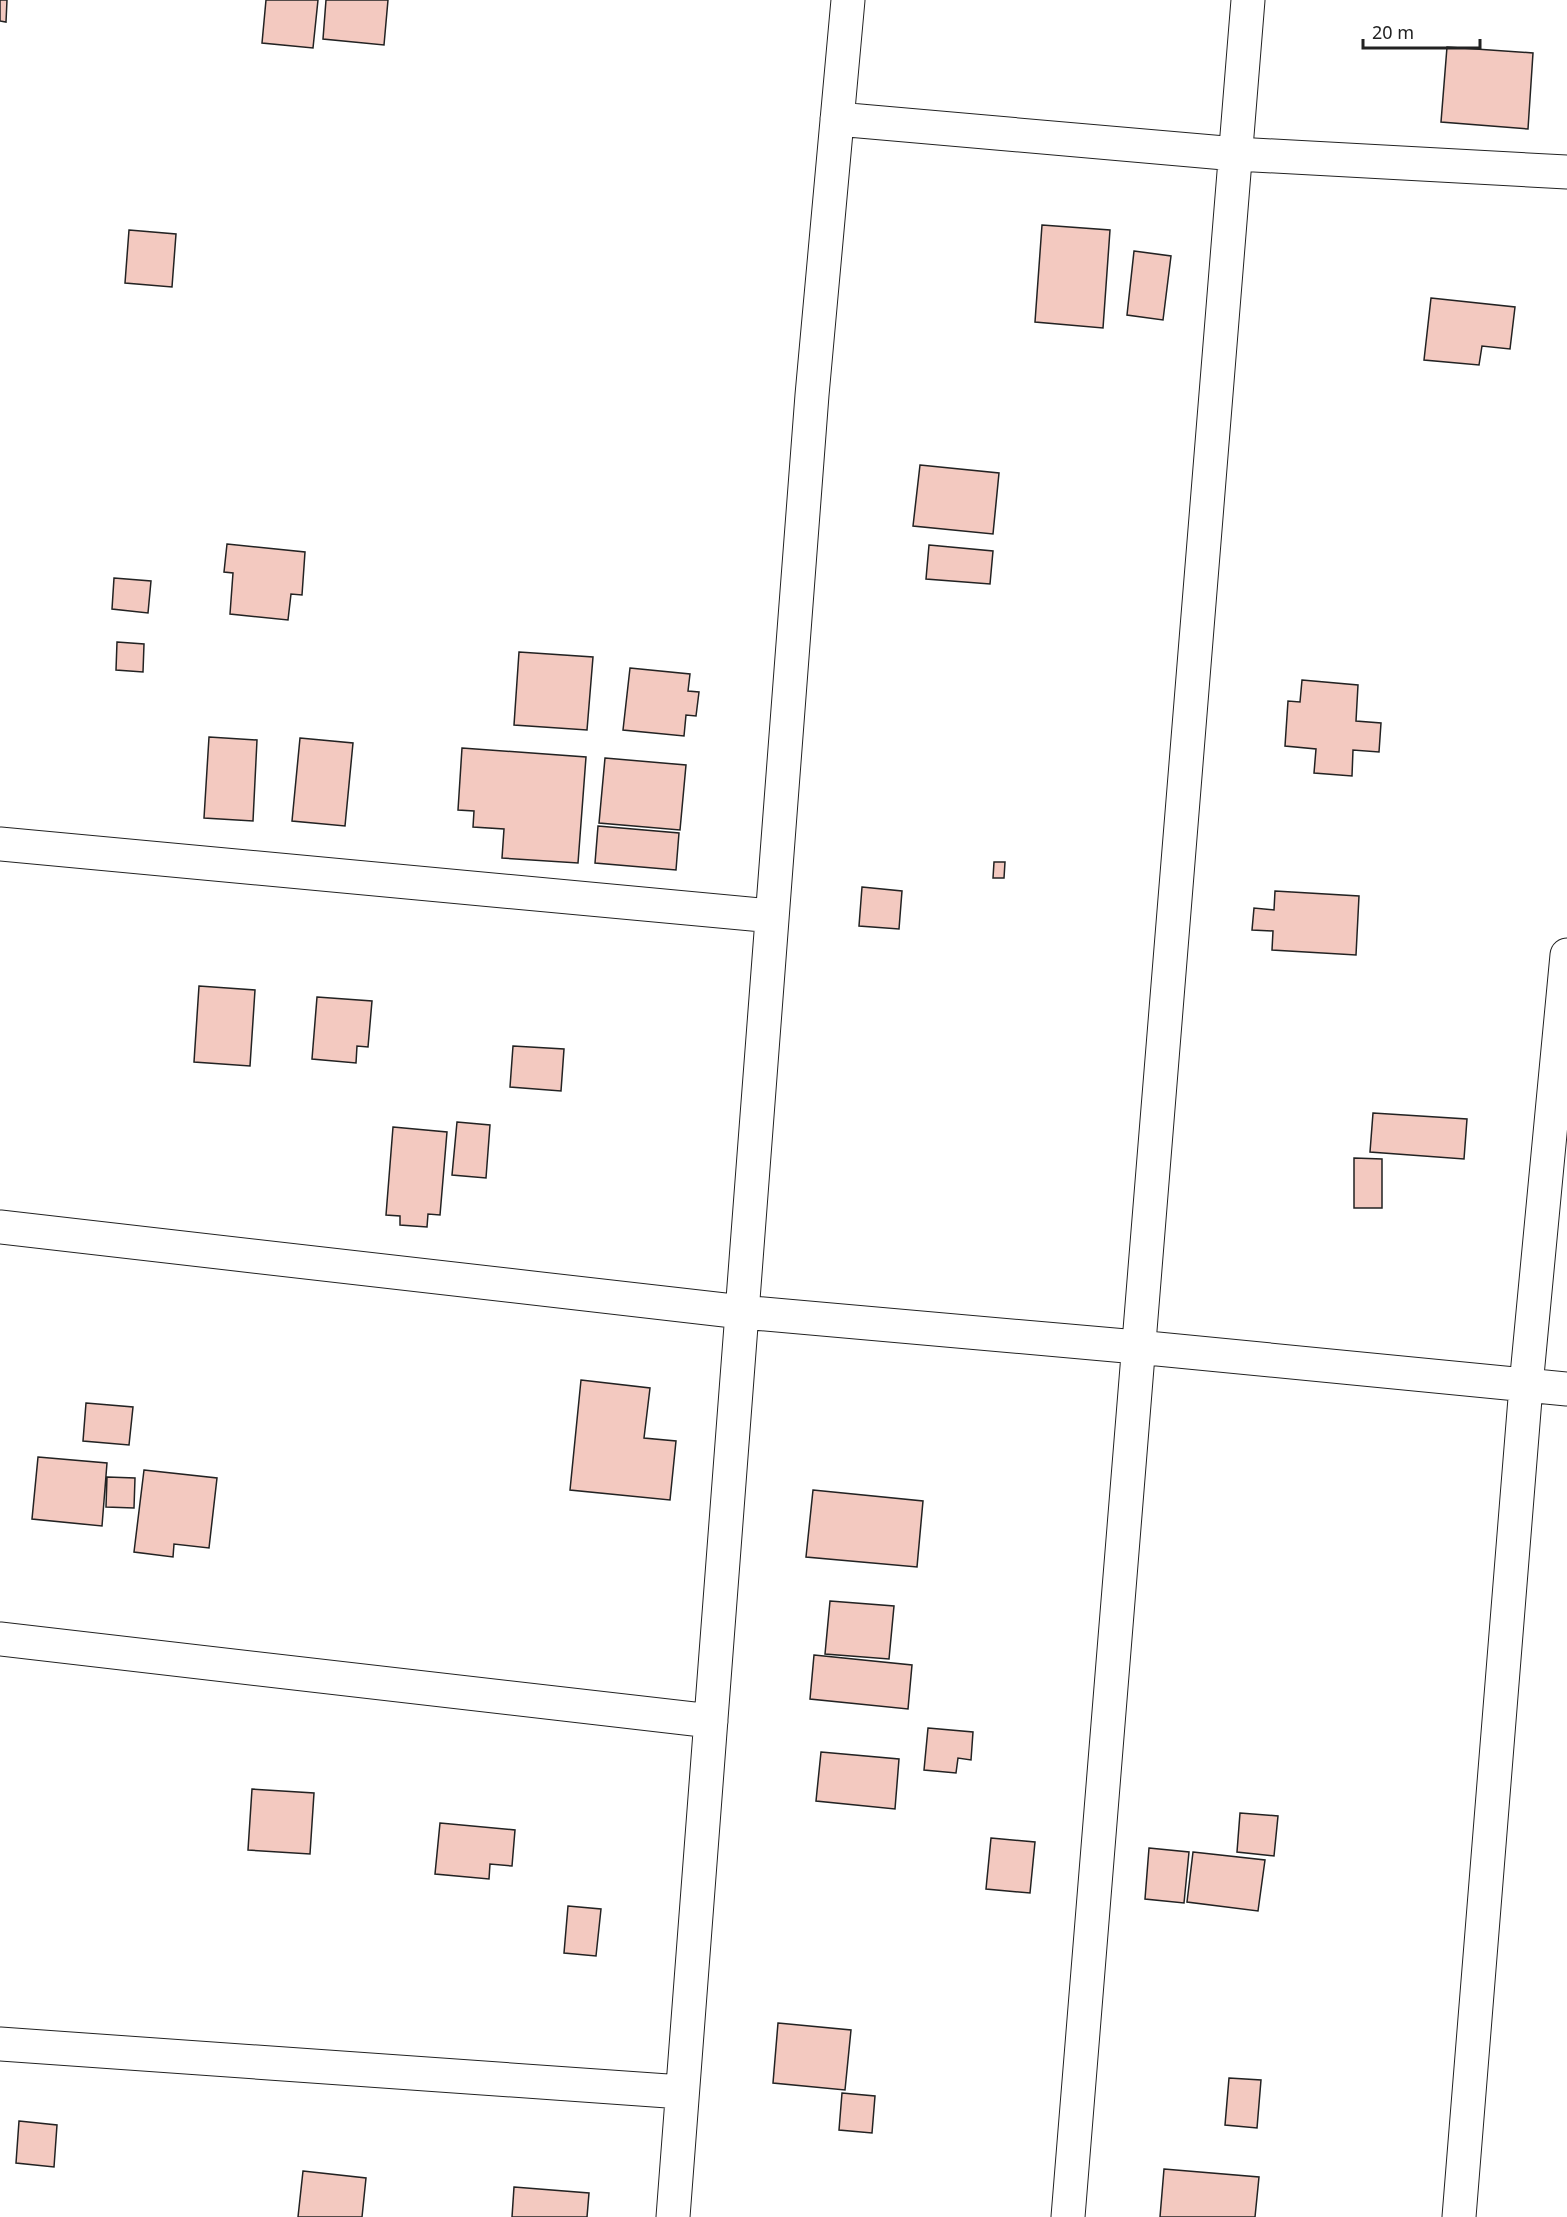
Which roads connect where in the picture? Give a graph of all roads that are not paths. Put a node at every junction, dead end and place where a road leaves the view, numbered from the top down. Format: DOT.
graph roads {
  1 [pos="848,0"];
  2 [pos="1248,0"];
  3 [pos="837,119"];
  4 [pos="1236,154"];
  5 [pos="1567,172"];
  6 [pos="0,844"];
  7 [pos="772,916"];
  8 [pos="1567,956"];
  9 [pos="0,1227"];
  10 [pos="742,1312"];
  11 [pos="1137,1347"];
  12 [pos="1526,1386"];
  13 [pos="1567,1389"];
  14 [pos="0,1639"];
  15 [pos="711,1720"];
  16 [pos="0,2044"];
  17 [pos="682,2092"];
  18 [pos="673,2217"];
  19 [pos="1068,2217"];
  20 [pos="1459,2217"];
  1 -- 3 [label="street"];
  2 -- 4 [label="street"];
  3 -- 4 [label="street"];
  3 -- 7 [label="street"];
  4 -- 5 [label="street"];
  4 -- 11 [label="street"];
  6 -- 7 [label="street"];
  7 -- 10 [label="street"];
  8 -- 12 [label="street"];
  9 -- 10 [label="street"];
  10 -- 11 [label="street"];
  10 -- 15 [label="street"];
  11 -- 12 [label="street"];
  11 -- 19 [label="street"];
  12 -- 13 [label="street"];
  12 -- 20 [label="street"];
  14 -- 15 [label="street"];
  15 -- 17 [label="street"];
  16 -- 17 [label="street"];
  17 -- 18 [label="street"];
}
